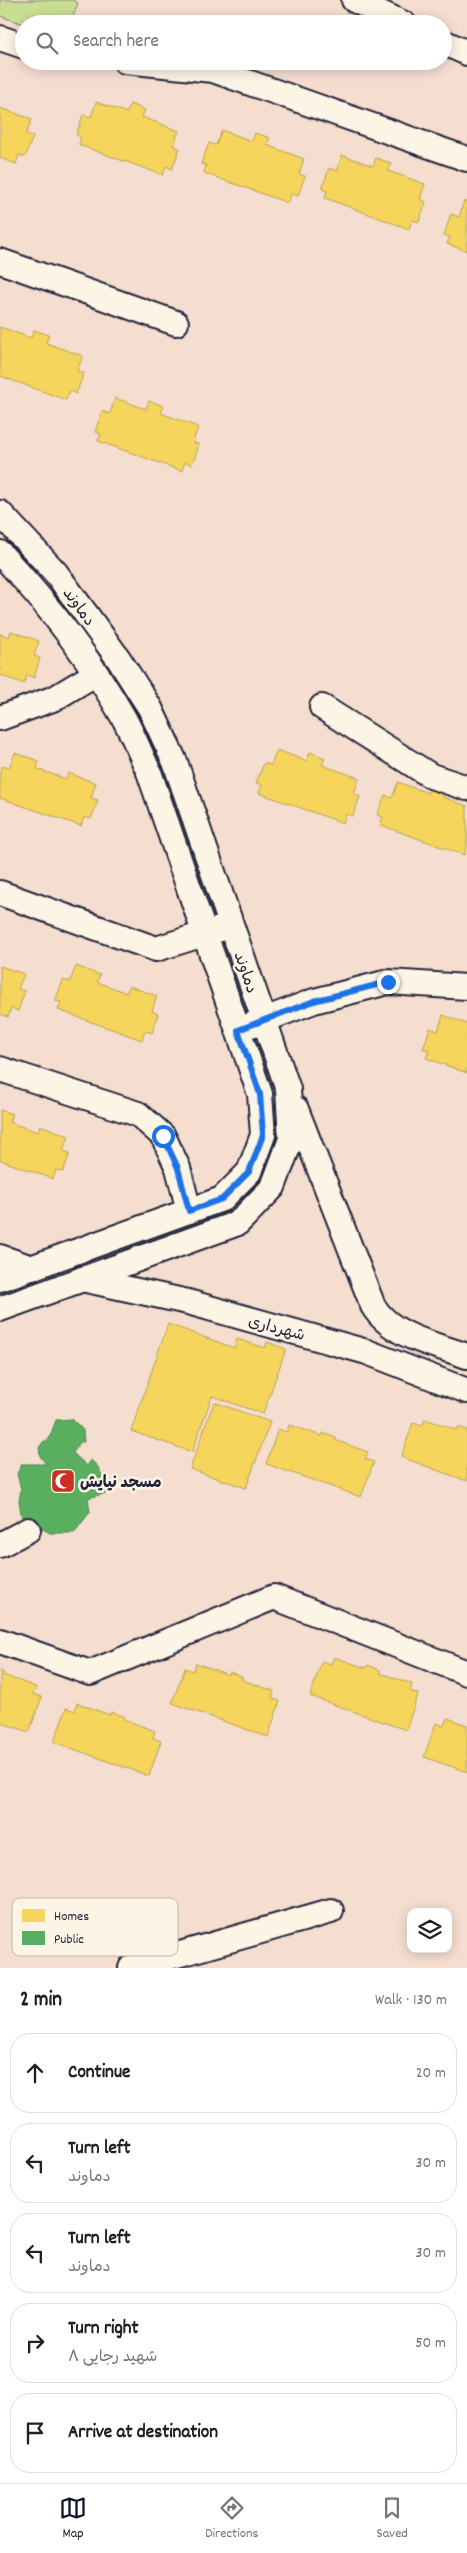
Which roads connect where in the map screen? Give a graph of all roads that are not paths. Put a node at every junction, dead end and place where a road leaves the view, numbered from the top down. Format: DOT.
graph roads {
  1 [pos="354,0"];
  2 [pos="385,15"];
  3 [pos="0,38"];
  4 [pos="15,43"];
  5 [pos="452,46"];
  6 [pos="467,54"];
  7 [pos="213,70"];
  8 [pos="467,159"];
  9 [pos="0,261"];
  10 [pos="176,323"];
  11 [pos="0,513"];
  12 [pos="0,553"];
  13 [pos="95,674"];
  14 [pos="322,707"];
  15 [pos="0,718"];
  16 [pos="467,788"];
  17 [pos="0,893"];
  18 [pos="231,926"];
  19 [pos="205,934"];
  20 [pos="467,987"];
  21 [pos="264,1020"];
  22 [pos="238,1030"];
  23 [pos="0,1069"];
  24 [pos="288,1089"];
  25 [pos="189,1211"];
  26 [pos="0,1257"];
  27 [pos="32,1268"];
  28 [pos="0,1279"];
  29 [pos="82,1279"];
  30 [pos="0,1309"];
  31 [pos="381,1319"];
  32 [pos="366,1352"];
  33 [pos="467,1356"];
  34 [pos="461,1389"];
  35 [pos="28,1530"];
  36 [pos="0,1545"];
  37 [pos="0,1641"];
  38 [pos="467,1673"];
  39 [pos="331,1911"];
  40 [pos="178,1955"];
  41 [pos="173,1956"];
  42 [pos="131,1968"];
  1 -- 2 [label="street"];
  3 -- 4 [label="street"];
  5 -- 6 [label="street"];
  7 -- 8 [label="street"];
  9 -- 10 [label="street"];
  11 -- 18 [label="street, دماوند"];
  12 -- 13 [label="street, دماوند"];
  13 -- 15 [label="street"];
  13 -- 19 [label="street, دماوند"];
  14 -- 16 [label="street"];
  17 -- 19 [label="street"];
  18 -- 19 [label="street"];
  18 -- 21 [label="street, دماوند"];
  19 -- 22 [label="street, دماوند"];
  20 -- 21 [label="street"];
  21 -- 22 [label="street"];
  21 -- 24 [label="street, دماوند"];
  22 -- 25 [label="street, دماوند"];
  23 -- 25 [label="street"];
  24 -- 29 [label="street, دماوند"];
  24 -- 31 [label="street"];
  25 -- 27 [label="street, دماوند"];
  26 -- 27 [label="street"];
  27 -- 28 [label="street, دماوند"];
  29 -- 30 [label="street, دماوند"];
  29 -- 32 [label="street, شهرداری"];
  31 -- 32 [label="street"];
  31 -- 33 [label="street"];
  32 -- 34 [label="street, شهرداری"];
  33 -- 34 [label="street"];
  35 -- 36 [label="street"];
  37 -- 38 [label="street"];
  39 -- 40 [label="street"];
  41 -- 42 [label="street"];
}
